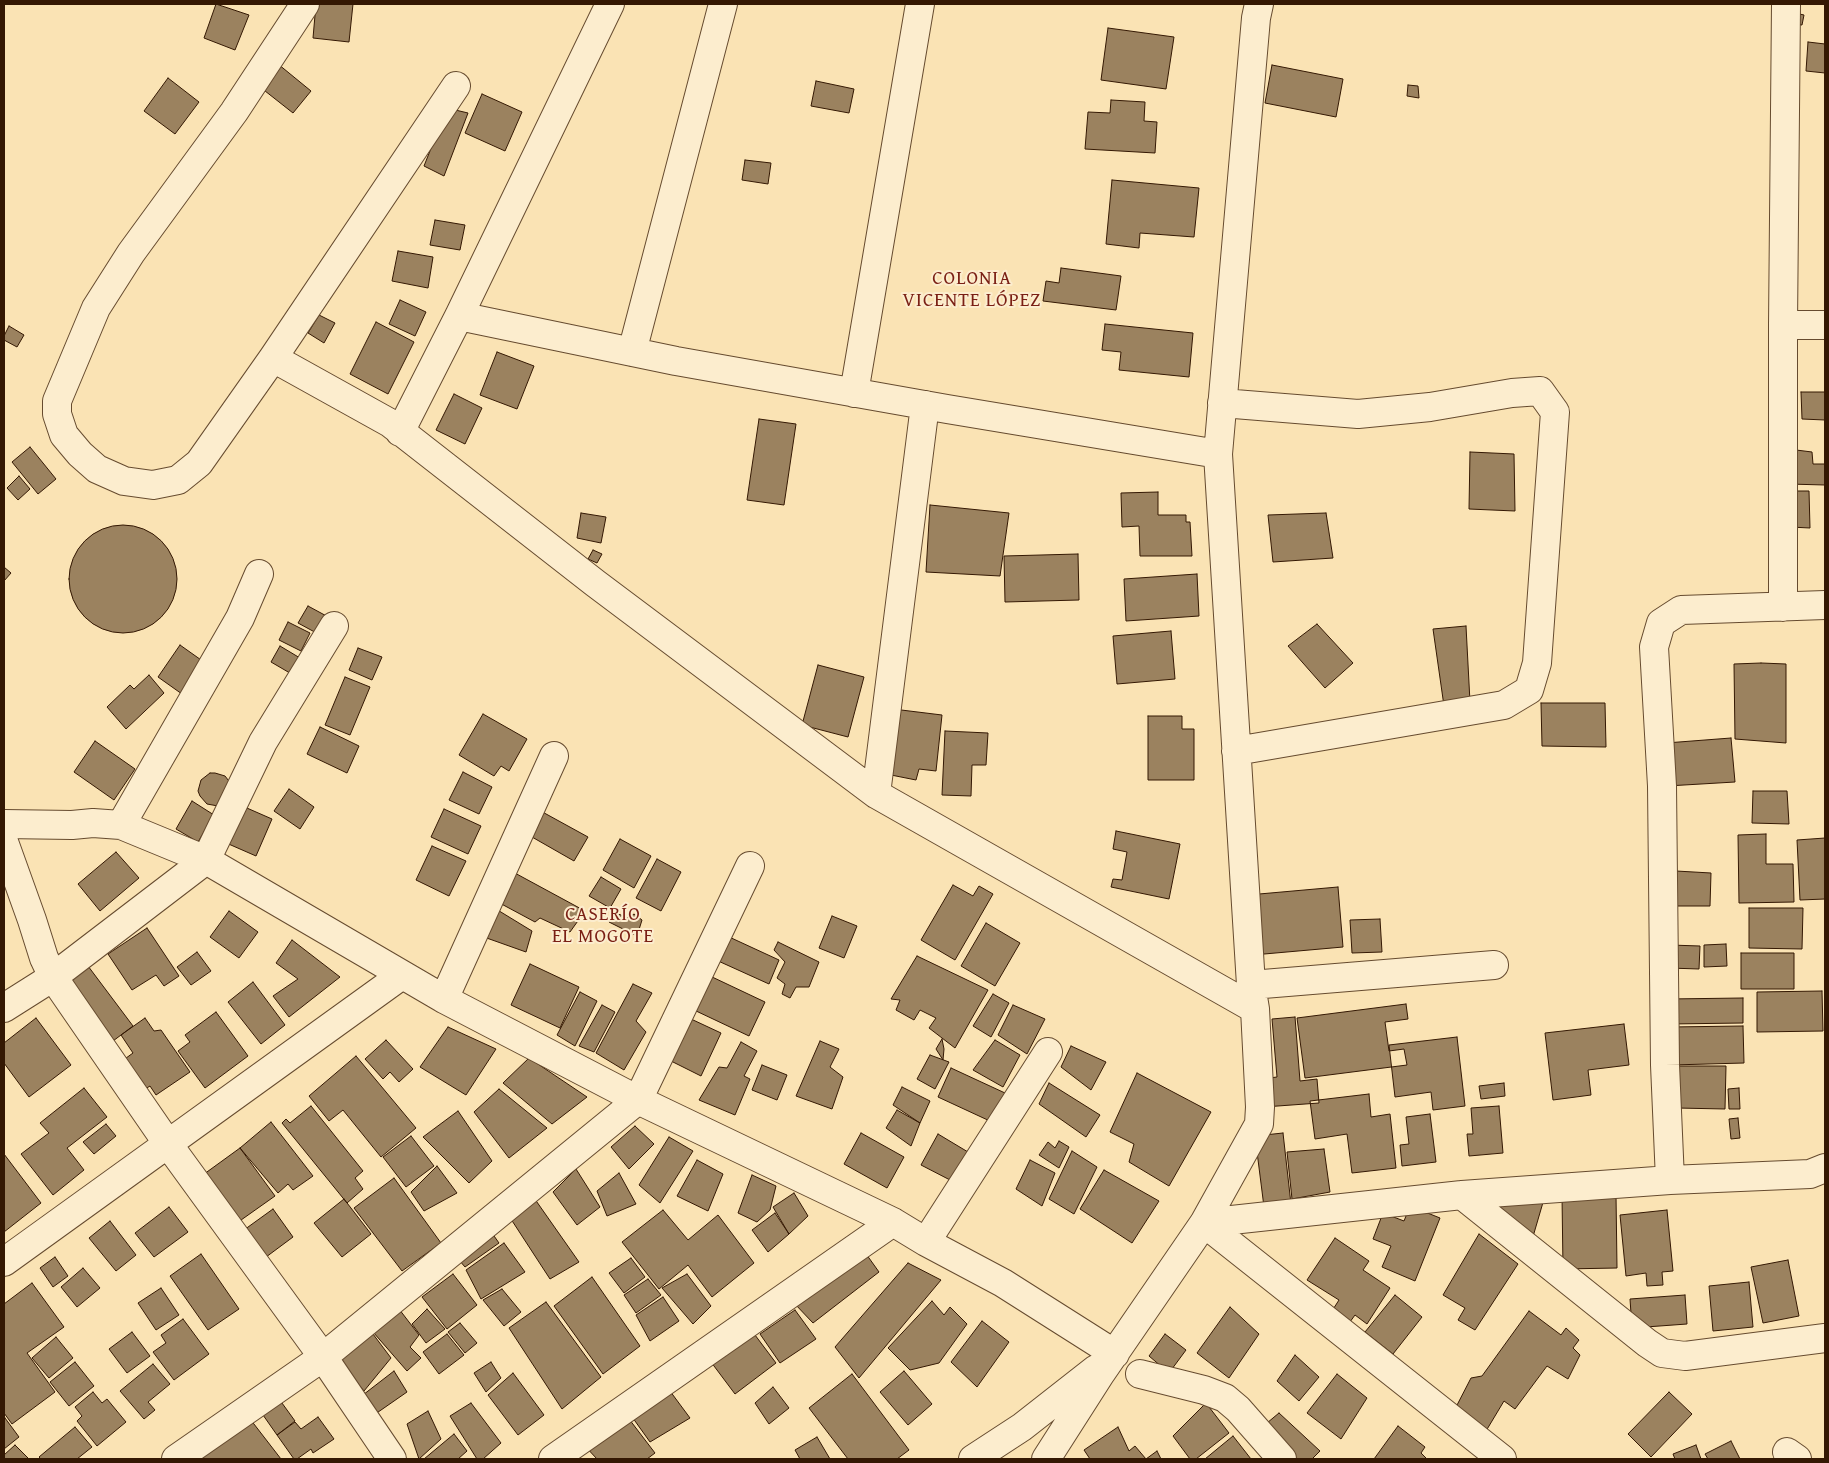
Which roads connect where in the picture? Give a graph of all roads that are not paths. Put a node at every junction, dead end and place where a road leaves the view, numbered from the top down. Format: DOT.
graph roads {
  1 [pos="305,4"];
  2 [pos="610,4"];
  3 [pos="723,4"];
  4 [pos="920,4"];
  5 [pos="1258,4"];
  6 [pos="1786,4"];
  7 [pos="456,86"];
  8 [pos="459,316"];
  9 [pos="1783,325"];
  10 [pos="1825,325"];
  11 [pos="632,352"];
  12 [pos="273,358"];
  13 [pos="854,393"];
  14 [pos="1222,403"];
  15 [pos="925,405"];
  16 [pos="400,432"];
  17 [pos="1218,454"];
  18 [pos="259,574"];
  19 [pos="1825,605"];
  20 [pos="1783,607"];
  21 [pos="334,626"];
  22 [pos="1236,751"];
  23 [pos="554,756"];
  24 [pos="876,794"];
  25 [pos="4,824"];
  26 [pos="121,825"];
  27 [pos="4,842"];
  28 [pos="206,860"];
  29 [pos="750,866"];
  30 [pos="1494,965"];
  31 [pos="402,975"];
  32 [pos="53,977"];
  33 [pos="1253,997"];
  34 [pos="444,999"];
  35 [pos="4,1008"];
  36 [pos="1048,1052"];
  37 [pos="638,1100"];
  38 [pos="168,1144"];
  39 [pos="1825,1168"];
  40 [pos="1670,1180"];
  41 [pos="1462,1194"];
  42 [pos="893,1222"];
  43 [pos="1204,1223"];
  44 [pos="926,1242"];
  45 [pos="4,1262"];
  46 [pos="1825,1338"];
  47 [pos="1115,1354"];
  48 [pos="323,1357"];
  49 [pos="1140,1374"];
  50 [pos="1056,1455"];
  51 [pos="176,1459"];
  52 [pos="392,1459"];
  53 [pos="553,1459"];
  54 [pos="973,1459"];
  55 [pos="1282,1459"];
  56 [pos="1502,1459"];
  1 -- 12 [label="street"];
  2 -- 8 [label="street"];
  3 -- 11 [label="street"];
  4 -- 13 [label="street"];
  5 -- 14 [label="street"];
  6 -- 9 [label="street"];
  7 -- 12 [label="street"];
  8 -- 11 [label="street"];
  8 -- 16 [label="street"];
  9 -- 10 [label="street"];
  9 -- 20 [label="street"];
  11 -- 13 [label="street"];
  12 -- 16 [label="street"];
  13 -- 15 [label="street"];
  14 -- 17 [label="street"];
  14 -- 22 [label="street"];
  15 -- 17 [label="street"];
  15 -- 24 [label="street"];
  16 -- 24 [label="street"];
  17 -- 22 [label="street"];
  18 -- 26 [label="street"];
  19 -- 20 [label="street"];
  20 -- 40 [label="street"];
  21 -- 28 [label="street"];
  22 -- 33 [label="street"];
  23 -- 34 [label="street"];
  24 -- 33 [label="street"];
  25 -- 26 [label="street"];
  26 -- 28 [label="street"];
  27 -- 32 [label="street"];
  28 -- 31 [label="street"];
  28 -- 32 [label="street"];
  29 -- 37 [label="street"];
  30 -- 33 [label="street"];
  31 -- 34 [label="street"];
  31 -- 38 [label="street"];
  32 -- 35 [label="street"];
  32 -- 38 [label="street"];
  33 -- 43 [label="street"];
  34 -- 37 [label="street"];
  36 -- 44 [label="street"];
  37 -- 42 [label="street"];
  37 -- 48 [label="street"];
  38 -- 45 [label="street"];
  38 -- 48 [label="street"];
  39 -- 40 [label="street"];
  40 -- 41 [label="street"];
  41 -- 43 [label="street"];
  41 -- 46 [label="street"];
  42 -- 44 [label="street"];
  42 -- 53 [label="street"];
  43 -- 47 [label="street"];
  43 -- 56 [label="street"];
  44 -- 47 [label="street"];
  47 -- 50 [label="street"];
  47 -- 54 [label="street"];
  48 -- 51 [label="street"];
  48 -- 52 [label="street"];
  49 -- 55 [label="street"];
}
